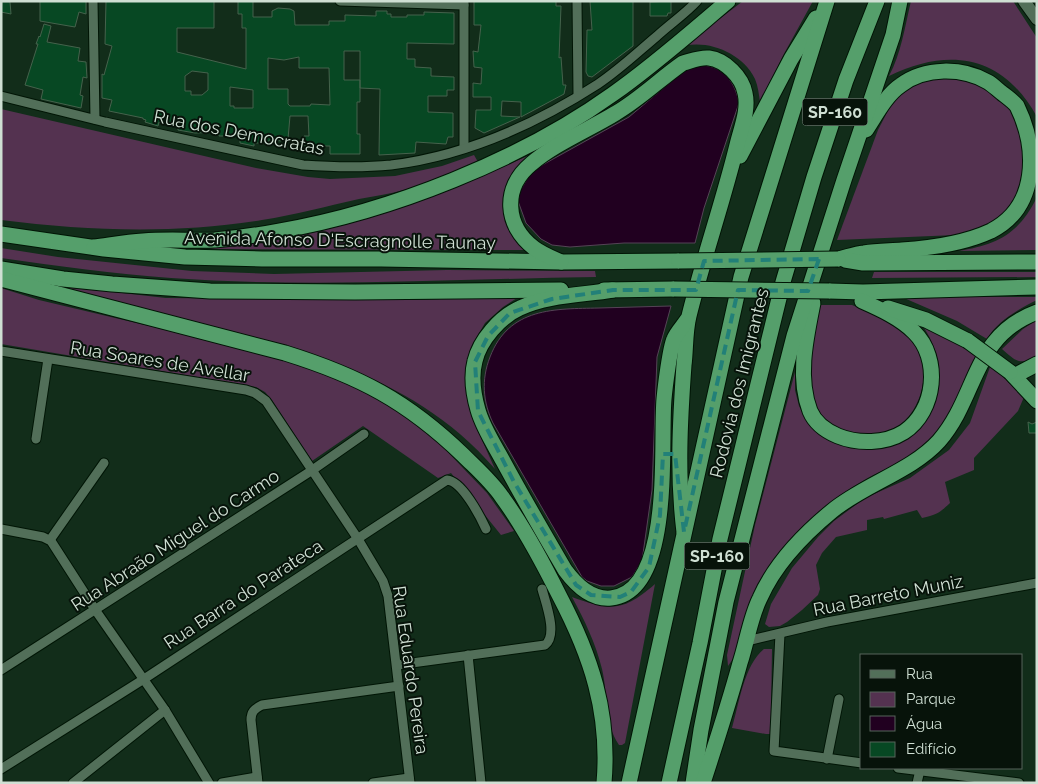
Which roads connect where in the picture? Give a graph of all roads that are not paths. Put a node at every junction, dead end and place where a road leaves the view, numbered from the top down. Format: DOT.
graph roads {
  1 [pos="93,1"];
  2 [pos="340,1"];
  3 [pos="577,1"];
  4 [pos="728,1"];
  5 [pos="877,1"];
  6 [pos="900,1"];
  7 [pos="1024,1"];
  8 [pos="827,2"];
  9 [pos="464,3"];
  10 [pos="693,3"];
  11 [pos="1037,19"];
  12 [pos="578,95"];
  13 [pos="1,96"];
  14 [pos="94,118"];
  15 [pos="464,148"];
  16 [pos="730,174"];
  17 [pos="844,180"];
  18 [pos="1,234"];
  19 [pos="94,247"];
  20 [pos="864,258"];
  21 [pos="561,262"];
  22 [pos="1037,262"];
  23 [pos="1,269"];
  24 [pos="813,276"];
  25 [pos="1,279"];
  26 [pos="1037,287"];
  27 [pos="613,290"];
  28 [pos="860,297"];
  29 [pos="1037,312"];
  30 [pos="688,319"];
  31 [pos="1,351"];
  32 [pos="48,359"];
  33 [pos="1037,364"];
  34 [pos="1012,374"];
  35 [pos="1037,401"];
  36 [pos="364,434"];
  37 [pos="36,439"];
  38 [pos="104,463"];
  39 [pos="311,470"];
  40 [pos="1,529"];
  41 [pos="486,529"];
  42 [pos="684,532"];
  43 [pos="358,539"];
  44 [pos="50,540"];
  45 [pos="1037,583"];
  46 [pos="542,589"];
  47 [pos="96,611"];
  48 [pos="780,634"];
  49 [pos="747,641"];
  50 [pos="468,655"];
  51 [pos="397,665"];
  52 [pos="1,670"];
  53 [pos="144,678"];
  54 [pos="399,686"];
  55 [pos="840,699"];
  56 [pos="165,710"];
  57 [pos="827,759"];
  58 [pos="860,763"];
  59 [pos="1,769"];
  60 [pos="909,769"];
  61 [pos="920,770"];
  62 [pos="257,780"];
  63 [pos="410,780"];
  64 [pos="73,783"];
  65 [pos="210,783"];
  66 [pos="222,783"];
  67 [pos="373,783"];
  68 [pos="481,783"];
  69 [pos="604,783"];
  70 [pos="629,783"];
  71 [pos="669,783"];
  72 [pos="693,783"];
  73 [pos="704,783"];
  74 [pos="917,783"];
  75 [pos="1019,783"];
  1 -- 14 [label="street"];
  2 -- 9 [label="street"];
  3 -- 12 [label="street"];
  4 -- 19 [label="highway"];
  5 -- 71 [label="highway, Rodovia dos Imigrantes / SP-160"];
  6 -- 17 [label="highway"];
  7 -- 11 [label="main road"];
  8 -- 16 [label="highway"];
  8 -- 42 [label="highway, Rodovia dos Imigrantes / SP-160"];
  9 -- 15 [label="street"];
  10 -- 12 [label="street, Rua dos Democratas"];
  12 -- 15 [label="street, Rua dos Democratas"];
  13 -- 14 [label="street, Rua dos Democratas"];
  14 -- 15 [label="street, Rua dos Democratas"];
  16 -- 21 [label="highway"];
  16 -- 30 [label="highway"];
  17 -- 20 [label="highway"];
  17 -- 24 [label="highway"];
  18 -- 19 [label="highway, Avenida Afonso D'Escragnolle Taunay"];
  19 -- 21 [label="highway, Avenida Afonso D'Escragnolle Taunay"];
  20 -- 21 [label="highway, Avenida Afonso D'Escragnolle Taunay, bridge"];
  20 -- 22 [label="highway"];
  23 -- 27 [label="highway"];
  24 -- 28 [label="highway"];
  24 -- 72 [label="highway"];
  25 -- 69 [label="highway"];
  26 -- 28 [label="highway"];
  27 -- 28 [label="highway, bridge"];
  27 -- 30 [label="highway"];
  28 -- 34 [label="highway, bridge"];
  29 -- 49 [label="highway"];
  30 -- 42 [label="highway"];
  31 -- 32 [label="street, Rua Soares de Avellar"];
  32 -- 37 [label="street"];
  32 -- 39 [label="street, Rua Soares de Avellar"];
  33 -- 34 [label="highway"];
  34 -- 35 [label="highway"];
  36 -- 39 [label="street, Rua Abraão Miguel do Carmo"];
  38 -- 44 [label="street"];
  39 -- 43 [label="street, Rua Soares de Avellar"];
  39 -- 47 [label="street, Rua Abraão Miguel do Carmo"];
  40 -- 44 [label="street"];
  41 -- 43 [label="street, Rua Barra do Parateca"];
  42 -- 70 [label="highway, Rodovia dos Imigrantes / SP-160"];
  43 -- 51 [label="street, Rua Eduardo Pereira"];
  43 -- 53 [label="street, Rua Barra do Parateca"];
  44 -- 47 [label="street"];
  45 -- 48 [label="street, Rua Barreto Muniz"];
  46 -- 50 [label="street"];
  47 -- 52 [label="street, Rua Abraão Miguel do Carmo"];
  47 -- 53 [label="street"];
  48 -- 49 [label="street, Rua Barreto Muniz"];
  48 -- 57 [label="street"];
  49 -- 73 [label="highway"];
  50 -- 51 [label="street"];
  50 -- 68 [label="street"];
  51 -- 54 [label="street, Rua Eduardo Pereira"];
  53 -- 56 [label="street"];
  53 -- 59 [label="street, Rua Barra do Parateca"];
  54 -- 62 [label="street"];
  54 -- 63 [label="street, Rua Eduardo Pereira"];
  55 -- 57 [label="street"];
  56 -- 64 [label="street"];
  56 -- 65 [label="street"];
  57 -- 58 [label="street"];
  60 -- 61 [label="street"];
  61 -- 74 [label="street"];
  61 -- 75 [label="street"];
  62 -- 66 [label="street"];
  63 -- 67 [label="street"];
}
